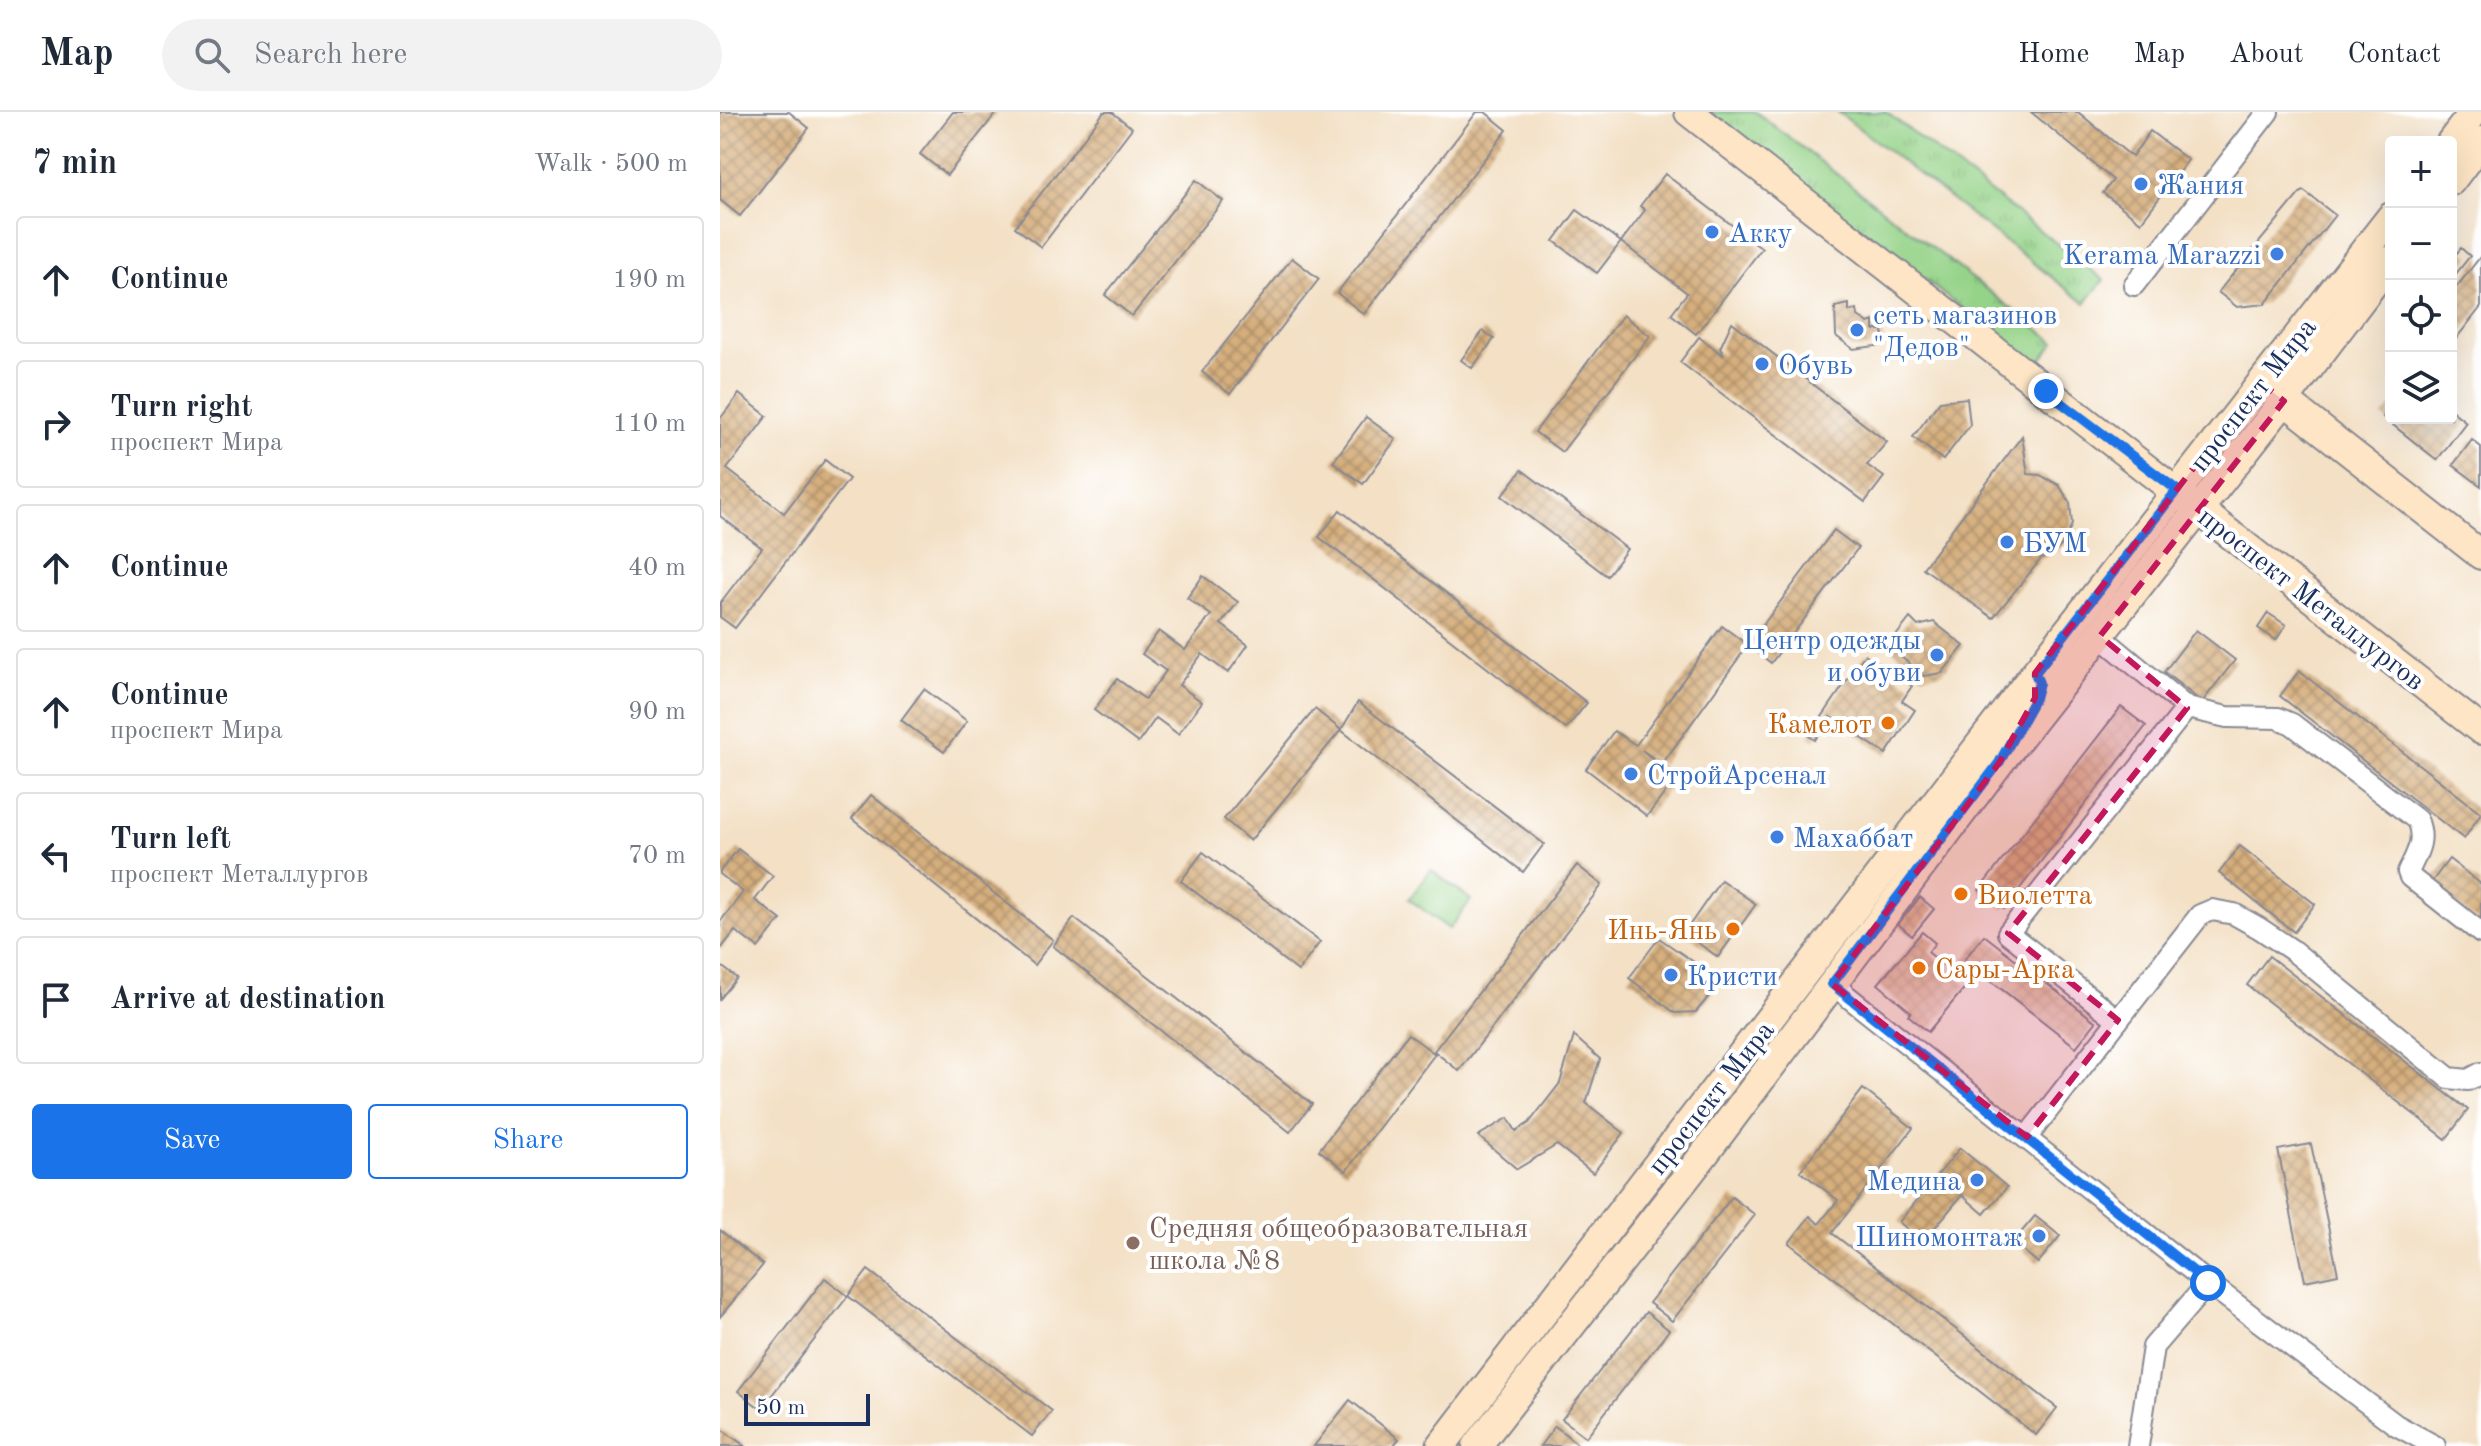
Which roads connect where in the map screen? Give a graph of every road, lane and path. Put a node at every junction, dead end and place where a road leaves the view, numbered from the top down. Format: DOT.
graph roads {
  1 [pos="1689,112"];
  2 [pos="2268,112"];
  3 [pos="2474,112"];
  4 [pos="2456,136"];
  5 [pos="2481,141"];
  6 [pos="2457,173"];
  7 [pos="2385,225"];
  8 [pos="2385,268"];
  9 [pos="2134,285"];
  10 [pos="2260,382"];
  11 [pos="2284,401"];
  12 [pos="2187,500"];
  13 [pos="2481,555"];
  14 [pos="2100,636"];
  15 [pos="2035,673"];
  16 [pos="2187,708"];
  17 [pos="2481,730"];
  18 [pos="1999,763"];
  19 [pos="2481,933"];
  20 [pos="1832,984"];
  21 [pos="2118,1020"];
  22 [pos="2481,1073"];
  23 [pos="2027,1137"];
  24 [pos="2208,1283"];
  25 [pos="1441,1446"];
  26 [pos="1477,1446"];
  27 [pos="2138,1446"];
  28 [pos="2435,1446"];
  1 -- 12 [label="main road, проспект Металлургов"];
  2 -- 9 [label="street"];
  3 -- 4 [label="main road"];
  5 -- 6 [label="main road"];
  7 -- 10 [label="main road, проспект Мира"];
  8 -- 11 [label="main road, проспект Мира"];
  10 -- 11 [label="main road"];
  10 -- 12 [label="main road, проспект Мира"];
  11 -- 12 [label="main road, проспект Мира"];
  11 -- 13 [label="main road"];
  12 -- 14 [label="main road, проспект Мира"];
  12 -- 15 [label="main road, проспект Мира"];
  12 -- 17 [label="main road, проспект Металлургов"];
  14 -- 16 [label="street"];
  14 -- 18 [label="main road, проспект Мира"];
  15 -- 18 [label="main road"];
  15 -- 25 [label="main road, проспект Мира"];
  16 -- 19 [label="street"];
  16 -- 21 [label="street"];
  18 -- 20 [label="main road, проспект Мира"];
  20 -- 23 [label="street"];
  20 -- 26 [label="main road, проспект Мира"];
  21 -- 22 [label="street"];
  21 -- 23 [label="street"];
  23 -- 24 [label="street"];
  24 -- 27 [label="street"];
  24 -- 28 [label="street"];
}
